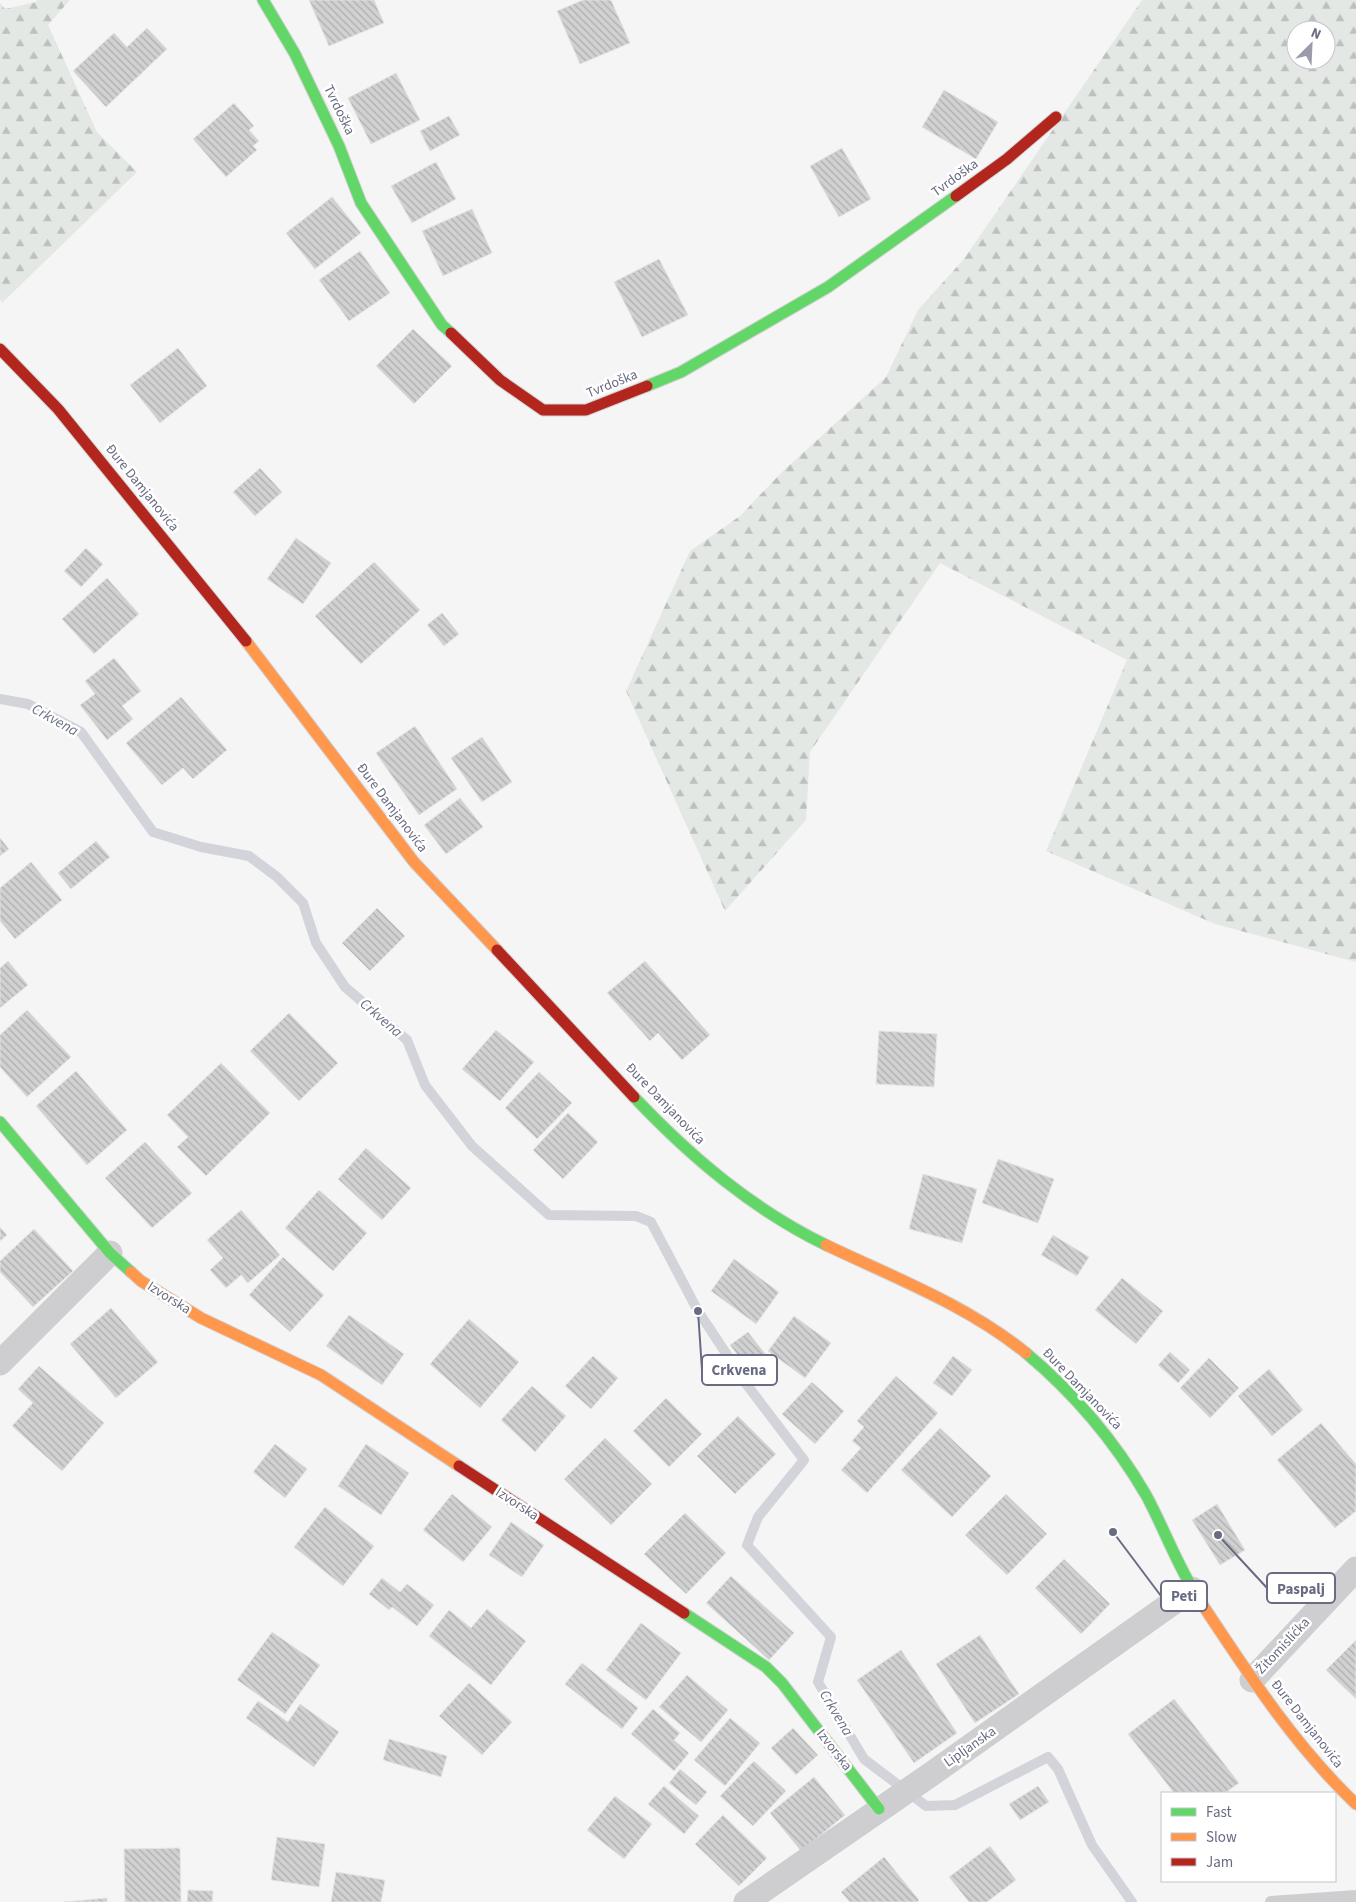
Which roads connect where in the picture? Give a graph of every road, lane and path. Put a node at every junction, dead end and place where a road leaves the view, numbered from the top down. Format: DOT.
graph roads {
  1 [pos="263,0"];
  2 [pos="1056,118"];
  3 [pos="0,349"];
  4 [pos="0,1122"];
  5 [pos="110,1253"];
  6 [pos="0,1363"];
  7 [pos="1356,1569"];
  8 [pos="1192,1589"];
  9 [pos="1252,1680"];
  10 [pos="1356,1804"];
  11 [pos="885,1805"];
  12 [pos="1356,1896"];
  13 [pos="746,1902"];
  14 [pos="1271,1902"];
  1 -- 2 [label="street, Tvrdoška"];
  3 -- 8 [label="street, Đure Damjanovića"];
  4 -- 5 [label="street, Izvorska"];
  5 -- 6 [label="street"];
  5 -- 11 [label="street, Izvorska"];
  7 -- 9 [label="street, Žitomislićka"];
  8 -- 9 [label="street, Đure Damjanovića"];
  8 -- 11 [label="street, Lipljanska"];
  9 -- 10 [label="street, Đure Damjanovića"];
  11 -- 13 [label="street, Lipljanska"];
  12 -- 14 [label="lane"];
}
